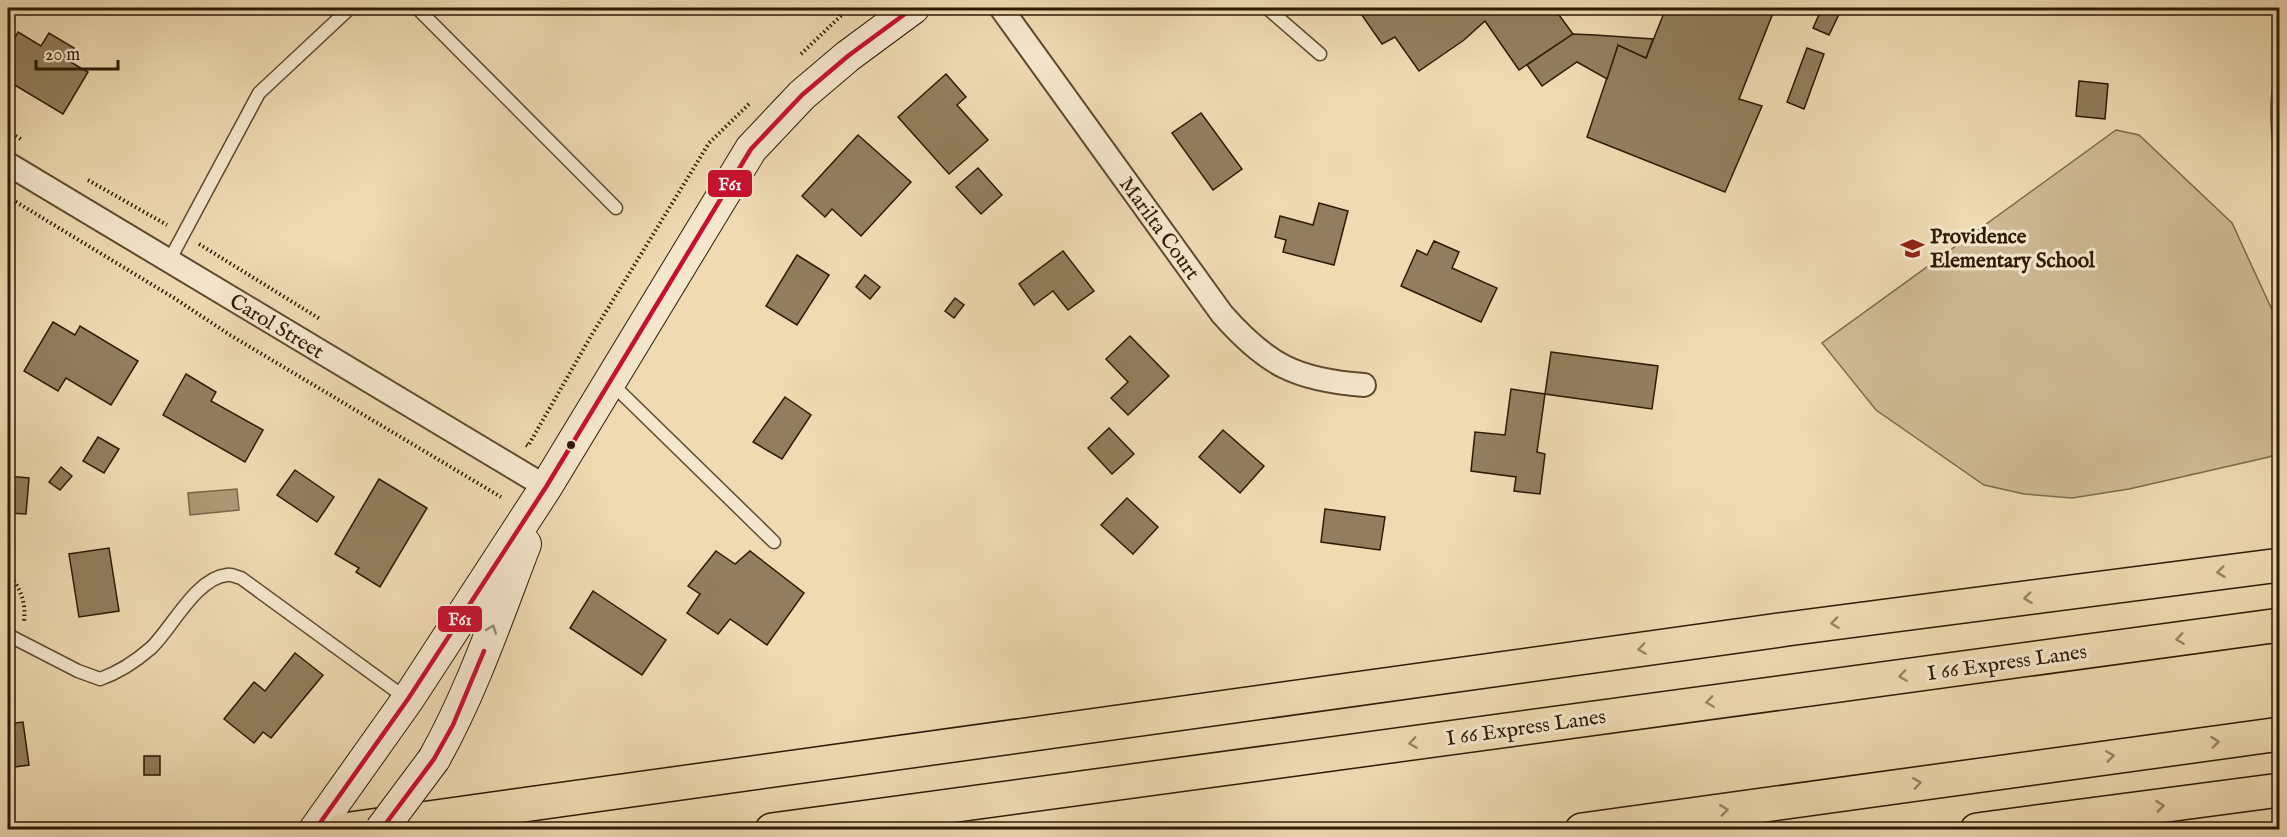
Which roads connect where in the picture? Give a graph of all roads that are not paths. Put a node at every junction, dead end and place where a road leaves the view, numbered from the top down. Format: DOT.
graph roads {
  1 [pos="350,8"];
  2 [pos="417,8"];
  3 [pos="913,8"];
  4 [pos="1001,8"];
  5 [pos="1267,8"];
  6 [pos="1320,54"];
  7 [pos="8,164"];
  8 [pos="616,207"];
  9 [pos="169,261"];
  10 [pos="610,381"];
  11 [pos="1365,385"];
  12 [pos="546,487"];
  13 [pos="774,542"];
  14 [pos="2280,565"];
  15 [pos="2280,626"];
  16 [pos="13,638"];
  17 [pos="408,699"];
  18 [pos="2280,734"];
  19 [pos="2280,790"];
  20 [pos="315,830"];
  21 [pos="343,830"];
  22 [pos="381,830"];
  23 [pos="772,830"];
  24 [pos="1582,830"];
  25 [pos="1977,830"];
  1 -- 9 [label="lane"];
  2 -- 8 [label="lane"];
  3 -- 10 [label="main road"];
  4 -- 11 [label="street, Marilta Court"];
  5 -- 6 [label="lane"];
  7 -- 9 [label="street, Carol Street"];
  9 -- 12 [label="street, Carol Street"];
  10 -- 12 [label="main road"];
  10 -- 13 [label="lane"];
  12 -- 17 [label="main road"];
  22 -- 12 [label="main road, one-way, bridge"];
  14 -- 21 [label="highway, one-way"];
  15 -- 23 [label="highway, I 66 Express Lanes, one-way"];
  16 -- 17 [label="lane"];
  17 -- 20 [label="main road"];
  24 -- 18 [label="highway, one-way"];
  25 -- 19 [label="highway, one-way"];
}
